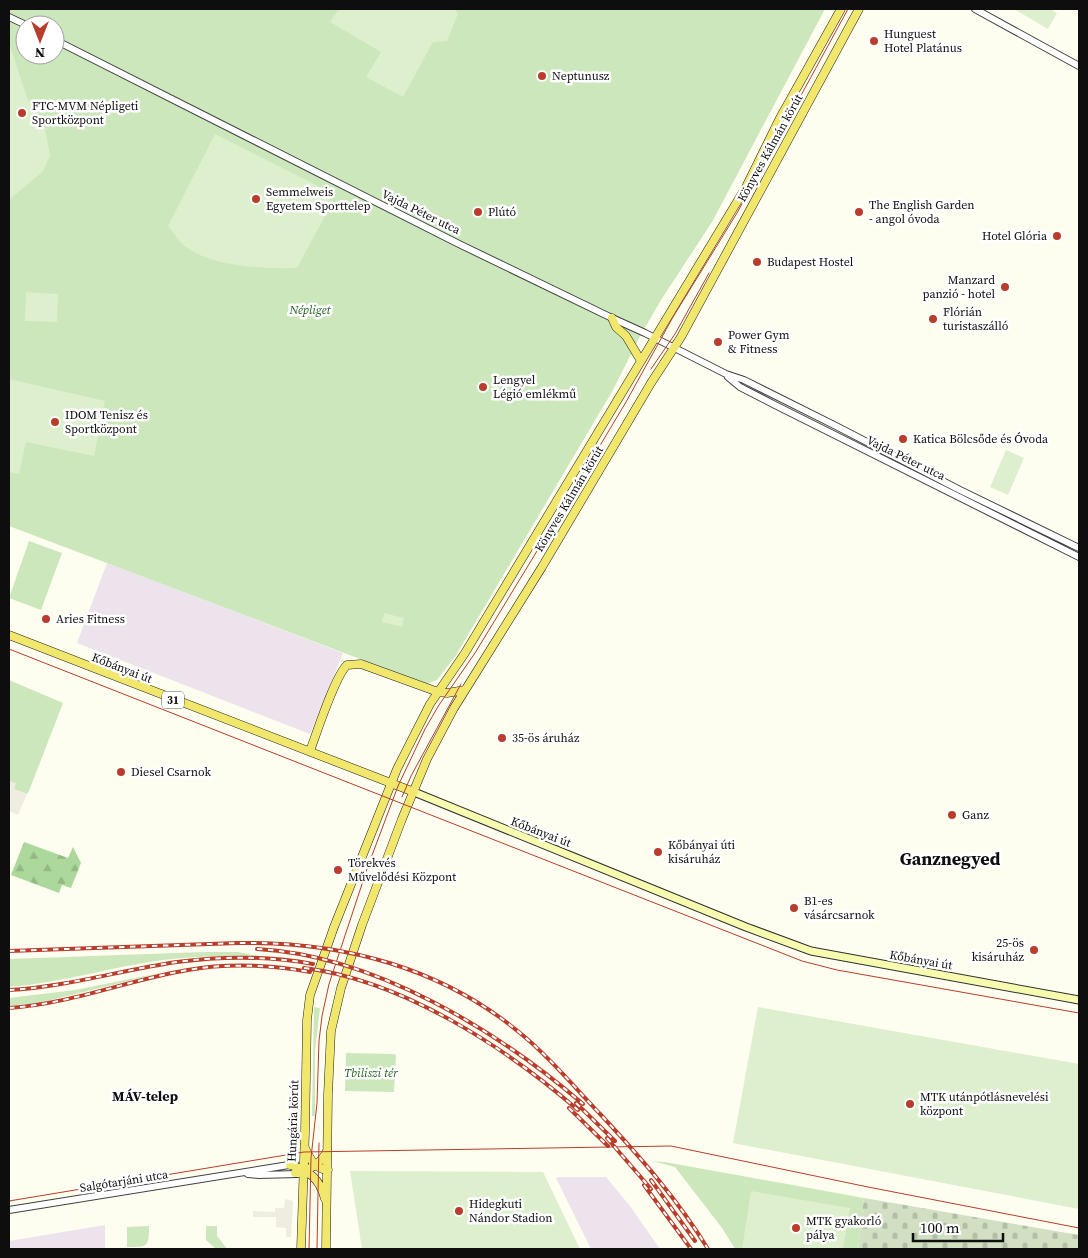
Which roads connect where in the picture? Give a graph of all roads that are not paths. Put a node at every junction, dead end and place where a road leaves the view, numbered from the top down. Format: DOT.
graph roads {
  1 [pos="841,9"];
  2 [pos="858,9"];
  3 [pos="975,9"];
  4 [pos="65,45"];
  5 [pos="1079,66"];
  6 [pos="612,318"];
  7 [pos="654,338"];
  8 [pos="674,348"];
  9 [pos="641,360"];
  10 [pos="726,374"];
  11 [pos="1079,548"];
  12 [pos="1079,557"];
  13 [pos="9,635"];
  14 [pos="465,690"];
  15 [pos="438,692"];
  16 [pos="310,751"];
  17 [pos="392,783"];
  18 [pos="414,792"];
  19 [pos="310,994"];
  20 [pos="1079,1000"];
  21 [pos="304,1146"];
  22 [pos="328,1147"];
  23 [pos="309,1156"];
  24 [pos="290,1165"];
  25 [pos="315,1165"];
  26 [pos="328,1170"];
  27 [pos="303,1171"];
  28 [pos="242,1173"];
  29 [pos="327,1206"];
  30 [pos="9,1210"];
  31 [pos="301,1249"];
  32 [pos="326,1249"];
  1 -- 7 [label="main road, Könyves Kálmán körút"];
  2 -- 8 [label="main road, Könyves Kálmán körút"];
  3 -- 5 [label="street"];
  4 -- 6 [label="street, Vajda Péter utca"];
  6 -- 7 [label="street, Vajda Péter utca"];
  6 -- 9 [label="main road"];
  7 -- 8 [label="street, Vajda Péter utca"];
  7 -- 9 [label="main road, Könyves Kálmán körút"];
  8 -- 10 [label="street, Vajda Péter utca"];
  8 -- 14 [label="main road, Könyves Kálmán körút"];
  9 -- 15 [label="main road, Könyves Kálmán körút"];
  10 -- 11 [label="street, Vajda Péter utca"];
  10 -- 12 [label="street, Vajda Péter utca"];
  13 -- 16 [label="main road, Kőbányai út / 31"];
  14 -- 15 [label="main road"];
  14 -- 18 [label="main road, Könyves Kálmán körút"];
  15 -- 16 [label="main road"];
  15 -- 17 [label="main road, Könyves Kálmán körút"];
  16 -- 17 [label="main road, Kőbányai út / 31"];
  17 -- 18 [label="main road, Kőbányai út / 31"];
  17 -- 19 [label="main road, Könyves Kálmán körút"];
  18 -- 20 [label="main road, Kőbányai út"];
  18 -- 22 [label="main road, Könyves Kálmán körút"];
  19 -- 21 [label="main road, Hungária körút"];
  21 -- 23 [label="main road"];
  21 -- 27 [label="main road, Hungária körút"];
  22 -- 23 [label="main road"];
  22 -- 25 [label="main road"];
  22 -- 26 [label="main road"];
  23 -- 25 [label="main road"];
  24 -- 27 [label="main road"];
  24 -- 28 [label="street, Salgótarjáni utca"];
  25 -- 26 [label="main road"];
  25 -- 27 [label="main road"];
  26 -- 27 [label="street, Salgótarjáni utca"];
  26 -- 29 [label="main road"];
  27 -- 28 [label="street, Salgótarjáni utca"];
  27 -- 29 [label="main road"];
  27 -- 31 [label="main road, Hungária körút"];
  28 -- 30 [label="street, Salgótarjáni utca"];
  29 -- 32 [label="main road"];
}
